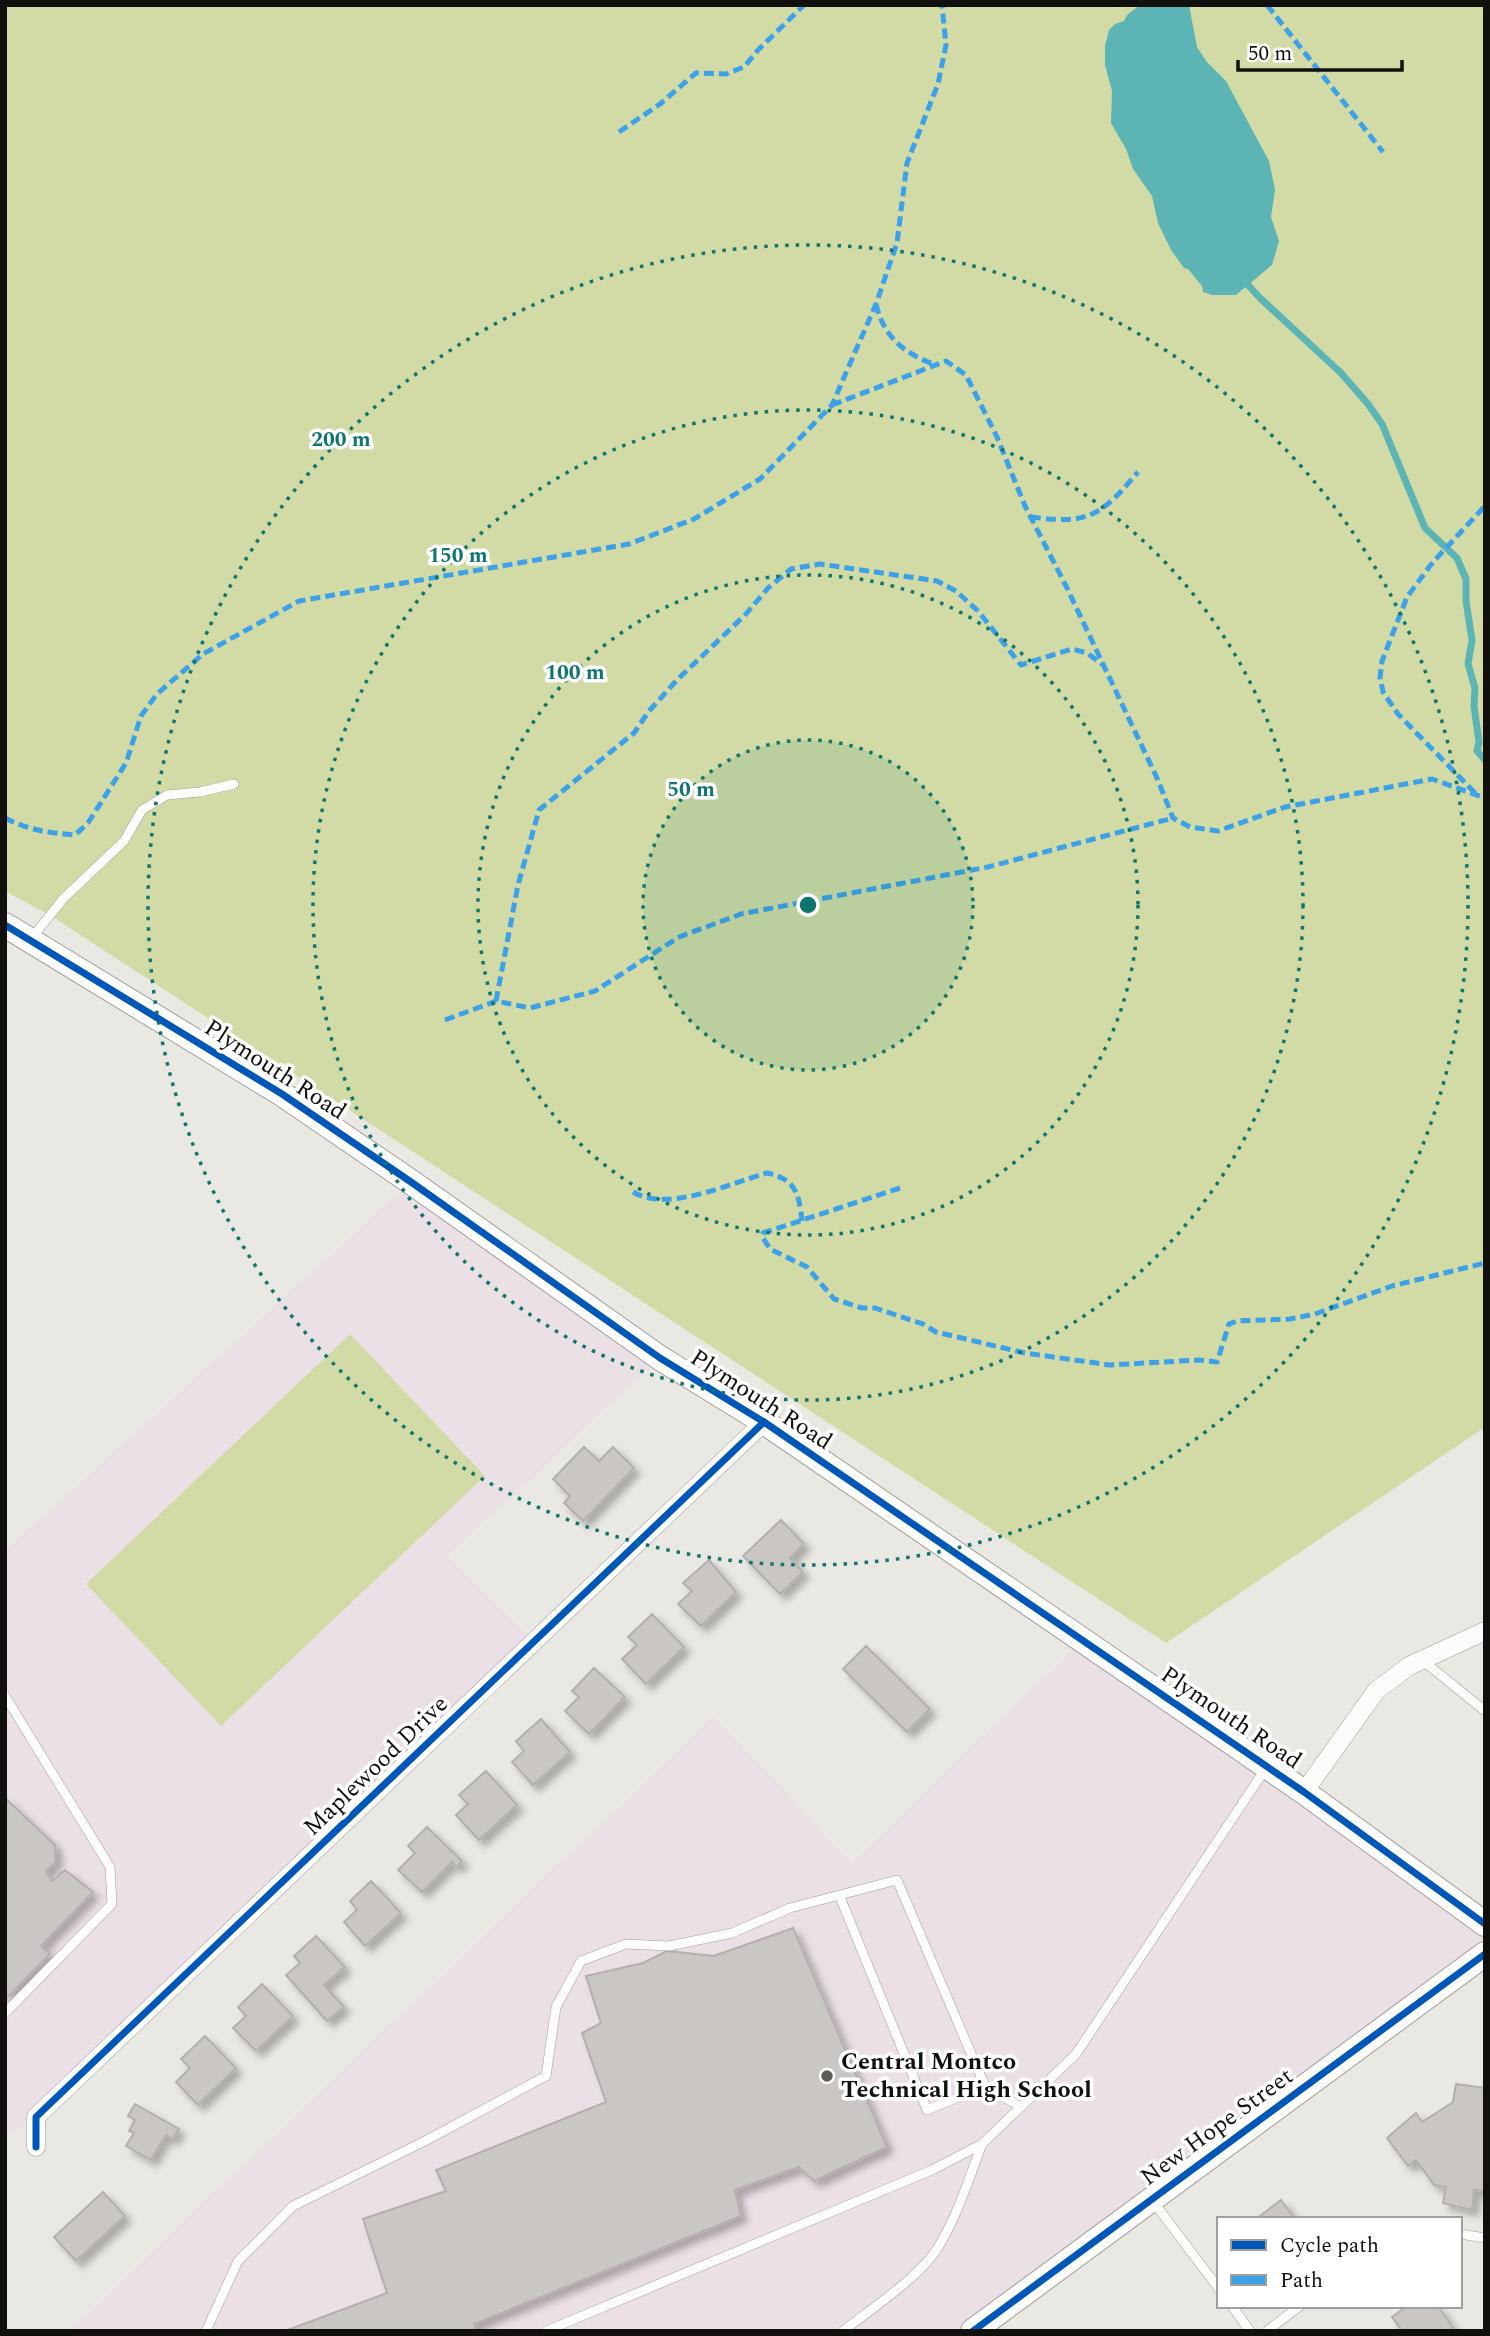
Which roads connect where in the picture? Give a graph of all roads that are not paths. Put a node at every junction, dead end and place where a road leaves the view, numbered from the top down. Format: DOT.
graph roads {
  1 [pos="234,784"];
  2 [pos="5,925"];
  3 [pos="30,940"];
  4 [pos="764,1422"];
  5 [pos="1485,1632"];
  6 [pos="1422,1660"];
  7 [pos="5,1696"];
  8 [pos="1485,1711"];
  9 [pos="1267,1767"];
  10 [pos="1304,1792"];
  11 [pos="840,1897"];
  12 [pos="1485,1924"];
  13 [pos="1485,1954"];
  14 [pos="5,2013"];
  15 [pos="985,2086"];
  16 [pos="1021,2107"];
  17 [pos="982,2144"];
  18 [pos="36,2147"];
  19 [pos="1151,2199"];
  20 [pos="1462,2234"];
  21 [pos="1485,2238"];
  22 [pos="1217,2286"];
  23 [pos="1233,2308"];
  24 [pos="1297,2308"];
  25 [pos="206,2331"];
  26 [pos="546,2331"];
  27 [pos="843,2331"];
  28 [pos="973,2331"];
  29 [pos="1250,2331"];
  30 [pos="1267,2331"];
  1 -- 3 [label="lane"];
  2 -- 3 [label="street, Plymouth Road"];
  3 -- 4 [label="street, Plymouth Road"];
  4 -- 9 [label="street, Plymouth Road"];
  4 -- 18 [label="street, Maplewood Drive"];
  5 -- 6 [label="street"];
  6 -- 8 [label="lane"];
  6 -- 10 [label="street"];
  7 -- 14 [label="lane"];
  9 -- 10 [label="street, Plymouth Road"];
  9 -- 16 [label="lane"];
  10 -- 12 [label="street, Plymouth Road"];
  11 -- 15 [label="lane"];
  11 -- 15 [label="lane"];
  11 -- 25 [label="lane"];
  13 -- 19 [label="street, New Hope Street"];
  15 -- 16 [label="lane"];
  16 -- 17 [label="lane"];
  17 -- 26 [label="lane"];
  17 -- 27 [label="lane"];
  19 -- 22 [label="lane"];
  19 -- 28 [label="street, New Hope Street"];
  20 -- 21 [label="lane"];
  23 -- 29 [label="lane"];
  24 -- 30 [label="lane"];
}
